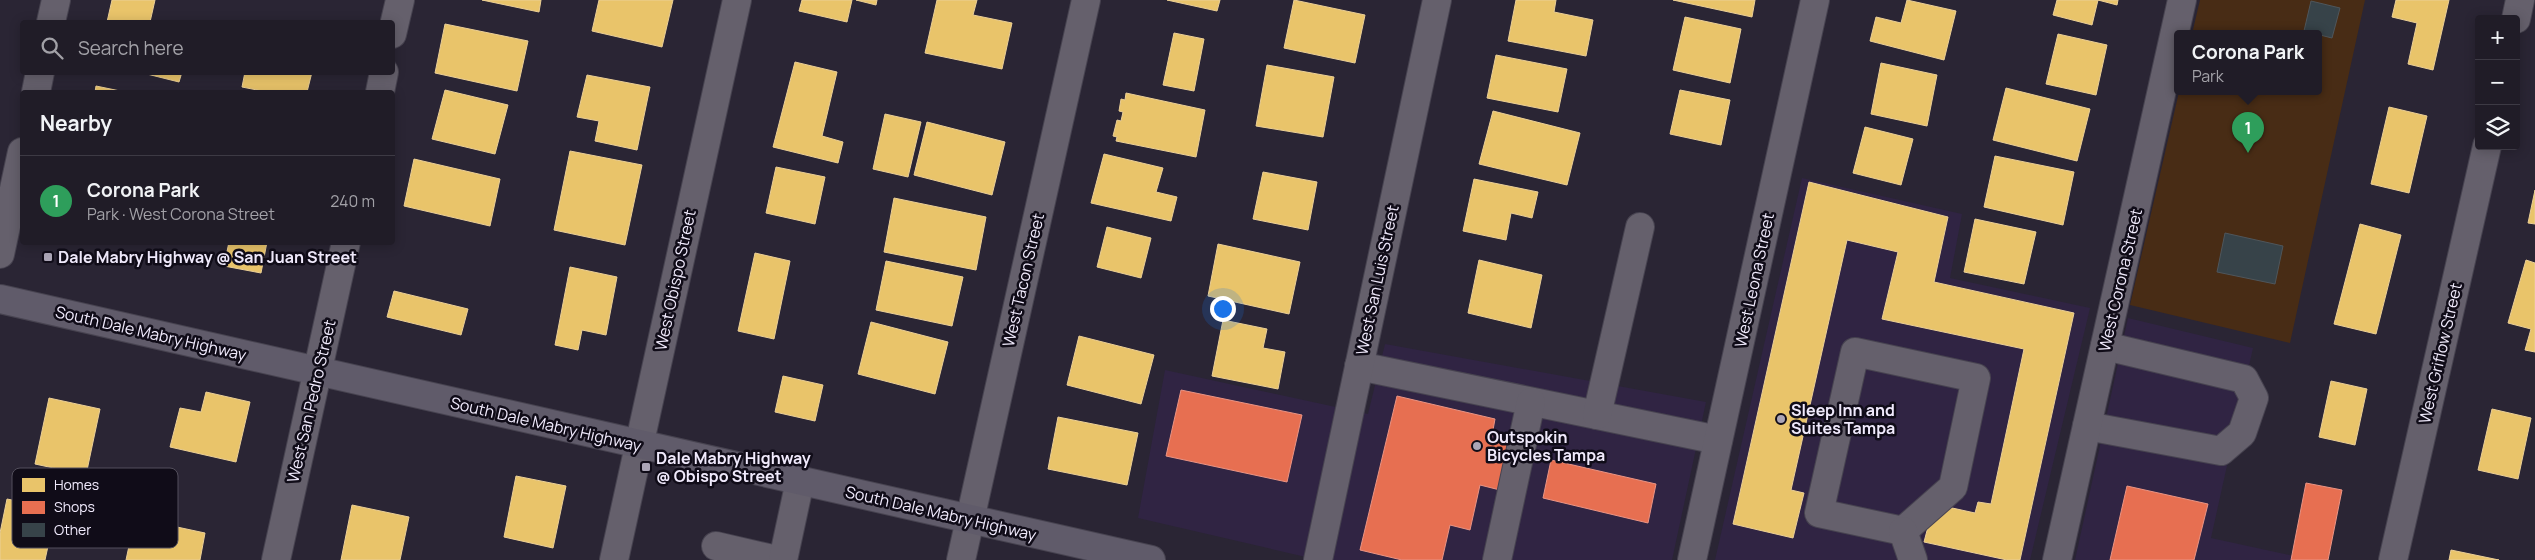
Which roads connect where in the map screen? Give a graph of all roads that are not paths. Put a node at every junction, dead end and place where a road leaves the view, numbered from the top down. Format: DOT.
graph roads {
  1 [pos="56,0"];
  2 [pos="400,0"];
  3 [pos="737,0"];
  4 [pos="1086,0"];
  5 [pos="1436,0"];
  6 [pos="1816,0"];
  7 [pos="2182,0"];
  8 [pos="2520,0"];
  9 [pos="2517,15"];
  10 [pos="51,20"];
  11 [pos="395,21"];
  12 [pos="2175,30"];
  13 [pos="2174,36"];
  14 [pos="39,75"];
  15 [pos="383,75"];
  16 [pos="36,90"];
  17 [pos="380,90"];
  18 [pos="2486,150"];
  19 [pos="20,161"];
  20 [pos="1640,227"];
  21 [pos="345,245"];
  22 [pos="0,254"];
  23 [pos="0,299"];
  24 [pos="2105,346"];
  25 [pos="1359,366"];
  26 [pos="318,371"];
  27 [pos="1531,402"];
  28 [pos="1597,415"];
  29 [pos="2087,426"];
  30 [pos="1718,440"];
  31 [pos="639,445"];
  32 [pos="800,481"];
  33 [pos="970,520"];
  34 [pos="1903,531"];
  35 [pos="716,546"];
  36 [pos="276,560"];
  37 [pos="614,560"];
  38 [pos="777,560"];
  39 [pos="783,560"];
  40 [pos="961,560"];
  41 [pos="1151,560"];
  42 [pos="1318,560"];
  43 [pos="1496,560"];
  44 [pos="1692,560"];
  45 [pos="1913,560"];
  46 [pos="2057,560"];
  47 [pos="2393,560"];
  1 -- 10 [label="street"];
  2 -- 11 [label="street"];
  3 -- 31 [label="street, West Obispo Street"];
  4 -- 33 [label="street, West Tacon Street"];
  5 -- 25 [label="street, West San Luis Street"];
  6 -- 30 [label="street, West Leona Street"];
  7 -- 12 [label="street, West Corona Street"];
  8 -- 9 [label="street"];
  13 -- 24 [label="street, West Corona Street"];
  14 -- 16 [label="street"];
  15 -- 17 [label="street"];
  18 -- 47 [label="street, West Griflow Street"];
  19 -- 22 [label="street"];
  20 -- 28 [label="street"];
  21 -- 26 [label="street, West San Pedro Street"];
  23 -- 26 [label="main road, South Dale Mabry Highway"];
  24 -- 29 [label="street, West Corona Street"];
  24 -- 29 [label="street"];
  25 -- 27 [label="street"];
  25 -- 42 [label="street, West San Luis Street"];
  26 -- 31 [label="main road, South Dale Mabry Highway"];
  26 -- 36 [label="street, West San Pedro Street"];
  27 -- 28 [label="street"];
  27 -- 43 [label="street"];
  28 -- 30 [label="street"];
  29 -- 46 [label="street, West Corona Street"];
  30 -- 44 [label="street, West Leona Street"];
  31 -- 32 [label="main road, South Dale Mabry Highway"];
  31 -- 37 [label="street, West Obispo Street"];
  32 -- 33 [label="main road, South Dale Mabry Highway"];
  32 -- 39 [label="street"];
  33 -- 40 [label="street, West Tacon Street"];
  33 -- 41 [label="main road, South Dale Mabry Highway"];
  34 -- 34 [label="street"];
  34 -- 45 [label="street"];
  35 -- 38 [label="street"];
}
